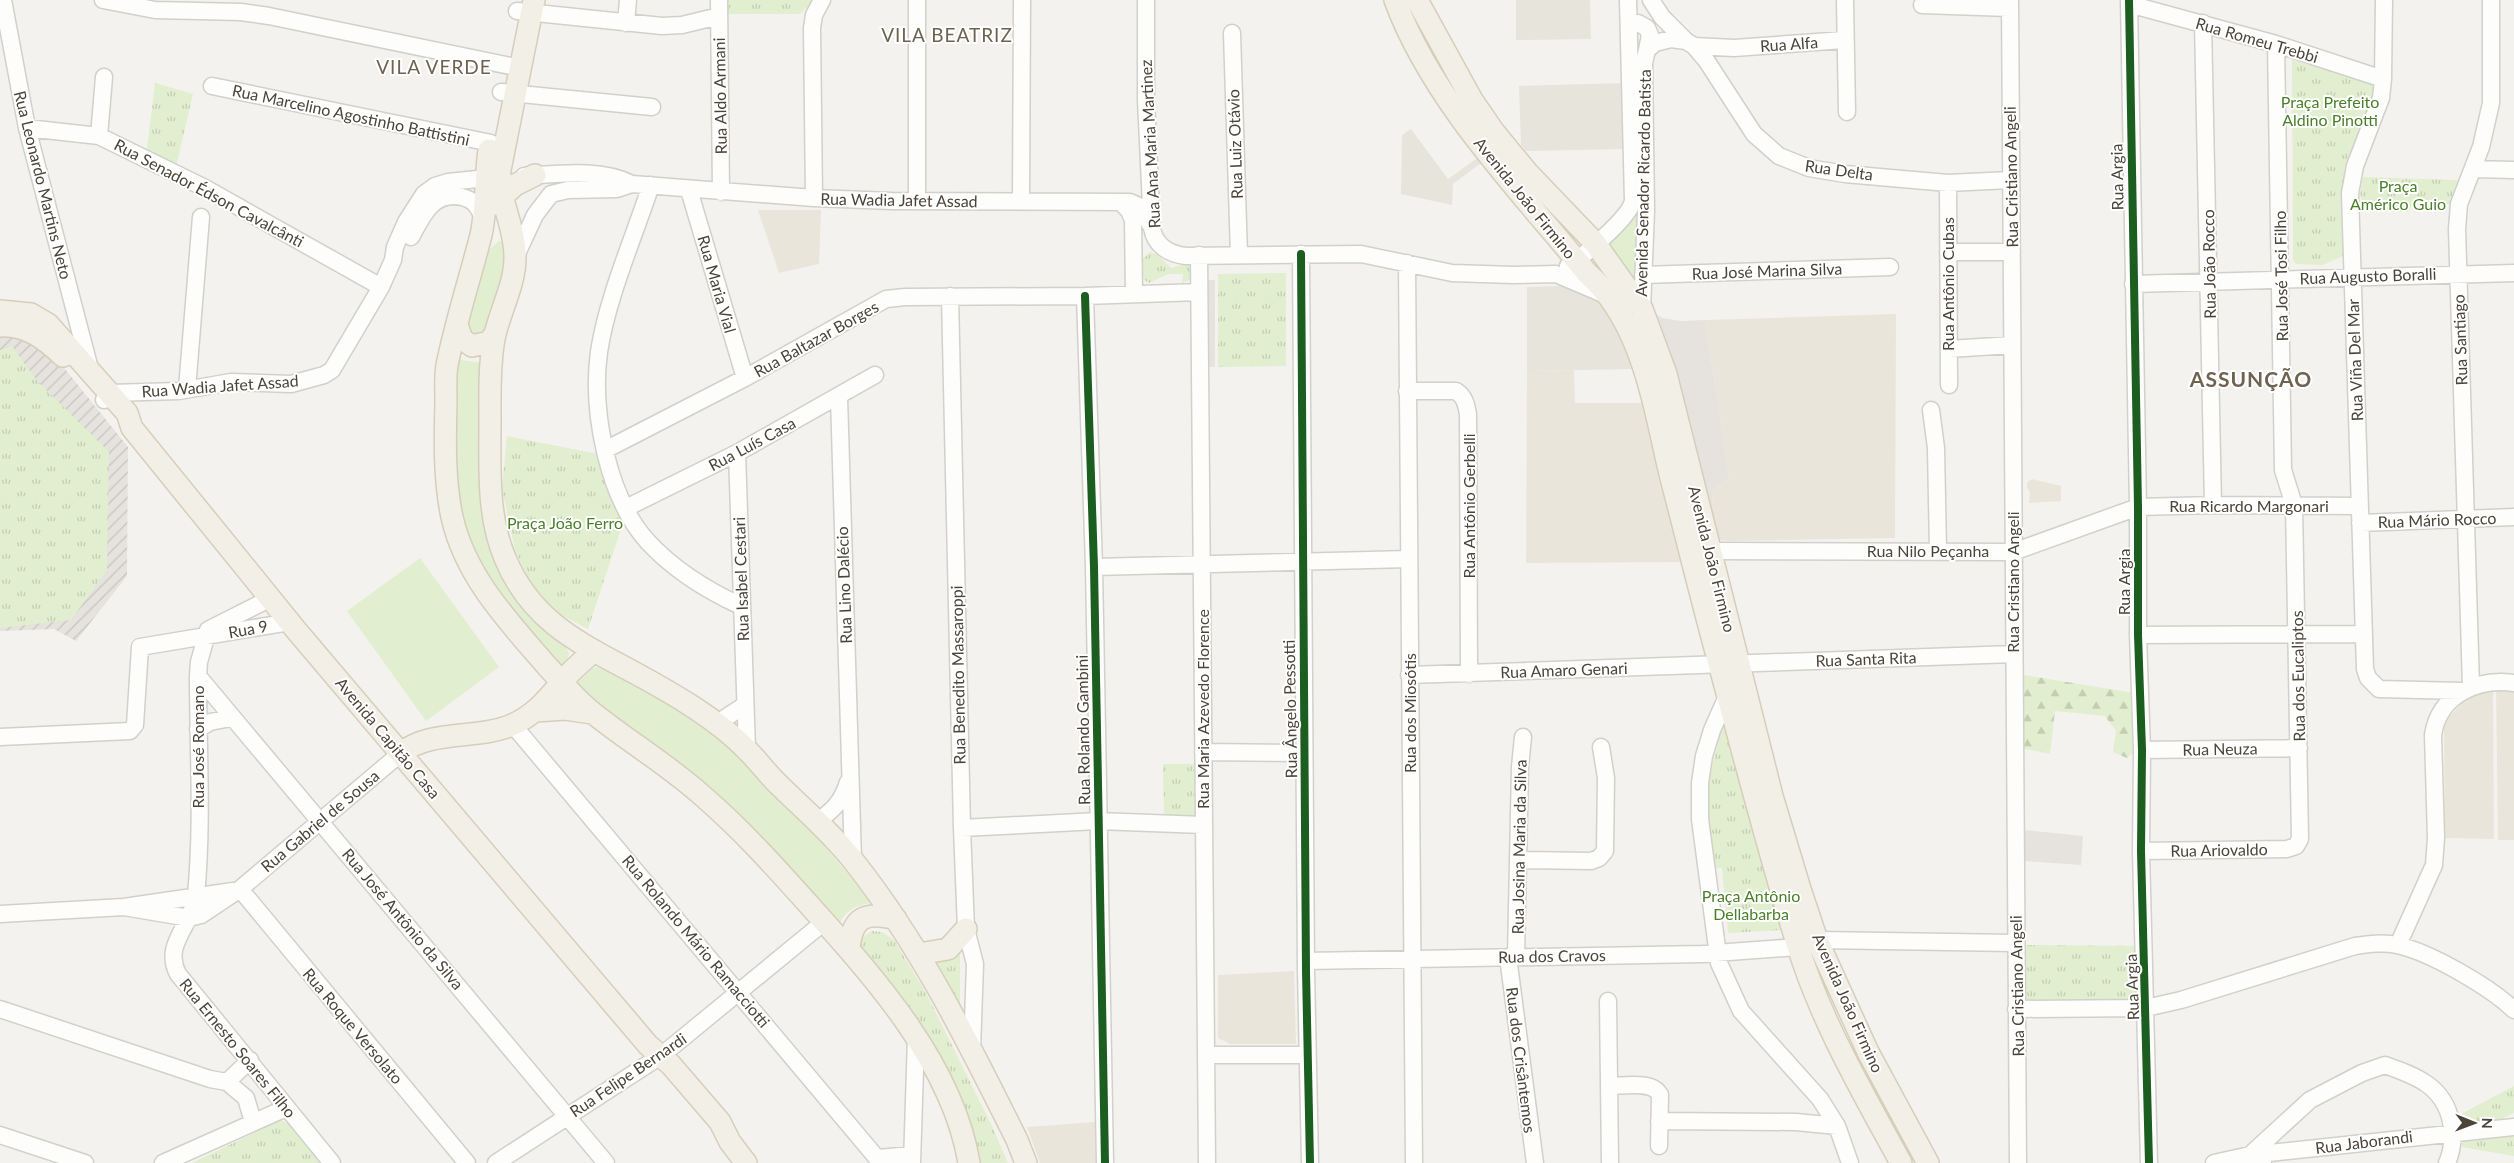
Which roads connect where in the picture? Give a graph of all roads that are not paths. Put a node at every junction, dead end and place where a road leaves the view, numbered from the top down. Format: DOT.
graph roads {
  1 [pos="3,0"];
  2 [pos="104,0"];
  3 [pos="628,0"];
  4 [pos="822,0"];
  5 [pos="917,0"];
  6 [pos="1022,0"];
  7 [pos="1146,0"];
  8 [pos="1395,0"];
  9 [pos="1417,0"];
  10 [pos="1628,0"];
  11 [pos="1651,0"];
  12 [pos="1845,0"];
  13 [pos="2384,0"];
  14 [pos="2491,0"];
  15 [pos="2129,2"];
  16 [pos="2009,4"];
  17 [pos="525,6"];
  18 [pos="1922,6"];
  19 [pos="719,8"];
  20 [pos="626,22"];
  21 [pos="2204,23"];
  22 [pos="1629,26"];
  23 [pos="1232,33"];
  24 [pos="1844,40"];
  25 [pos="1690,43"];
  26 [pos="2276,44"];
  27 [pos="1734,48"];
  28 [pos="1648,50"];
  29 [pos="514,67"];
  30 [pos="104,77"];
  31 [pos="2384,79"];
  32 [pos="212,86"];
  33 [pos="1721,86"];
  34 [pos="508,93"];
  35 [pos="652,107"];
  36 [pos="1847,112"];
  37 [pos="27,128"];
  38 [pos="99,136"];
  39 [pos="491,143"];
  40 [pos="2473,169"];
  41 [pos="2514,170"];
  42 [pos="535,175"];
  43 [pos="2010,180"];
  44 [pos="1948,182"];
  45 [pos="496,183"];
  46 [pos="632,184"];
  47 [pos="651,186"];
  48 [pos="689,190"];
  49 [pos="721,192"];
  50 [pos="814,198"];
  51 [pos="918,201"];
  52 [pos="1021,201"];
  53 [pos="1121,202"];
  54 [pos="201,218"];
  55 [pos="482,225"];
  56 [pos="1152,228"];
  57 [pos="1588,236"];
  58 [pos="1161,246"];
  59 [pos="514,249"];
  60 [pos="1948,252"];
  61 [pos="2012,252"];
  62 [pos="1301,254"];
  63 [pos="1198,255"];
  64 [pos="1239,255"];
  65 [pos="393,260"];
  66 [pos="1134,261"];
  67 [pos="1577,261"];
  68 [pos="1407,263"];
  69 [pos="1890,267"];
  70 [pos="2514,273"];
  71 [pos="1556,274"];
  72 [pos="2458,274"];
  73 [pos="1643,275"];
  74 [pos="2353,276"];
  75 [pos="2282,279"];
  76 [pos="2210,281"];
  77 [pos="2133,284"];
  78 [pos="381,287"];
  79 [pos="1199,292"];
  80 [pos="1134,293"];
  81 [pos="950,296"];
  82 [pos="1085,296"];
  83 [pos="1608,296"];
  84 [pos="1642,309"];
  85 [pos="0,311"];
  86 [pos="457,325"];
  87 [pos="0,326"];
  88 [pos="495,334"];
  89 [pos="2012,345"];
  90 [pos="1949,349"];
  91 [pos="90,369"];
  92 [pos="876,375"];
  93 [pos="745,378"];
  94 [pos="1949,385"];
  95 [pos="187,389"];
  96 [pos="1407,391"];
  97 [pos="839,396"];
  98 [pos="106,398"];
  99 [pos="1931,410"];
  100 [pos="605,450"];
  101 [pos="737,453"];
  102 [pos="2213,505"];
  103 [pos="2294,505"];
  104 [pos="2360,506"];
  105 [pos="2138,507"];
  106 [pos="626,508"];
  107 [pos="2514,516"];
  108 [pos="2466,520"];
  109 [pos="2360,523"];
  110 [pos="1710,551"];
  111 [pos="1938,551"];
  112 [pos="2013,552"];
  113 [pos="1408,558"];
  114 [pos="1302,562"];
  115 [pos="1202,564"];
  116 [pos="1094,567"];
  117 [pos="271,598"];
  118 [pos="741,606"];
  119 [pos="290,622"];
  120 [pos="207,634"];
  121 [pos="2298,634"];
  122 [pos="2363,634"];
  123 [pos="2138,635"];
  124 [pos="594,651"];
  125 [pos="2014,654"];
  126 [pos="1728,664"];
  127 [pos="1469,674"];
  128 [pos="1409,675"];
  129 [pos="198,676"];
  130 [pos="561,681"];
  131 [pos="2514,683"];
  132 [pos="2467,688"];
  133 [pos="2410,691"];
  134 [pos="1728,694"];
  135 [pos="745,705"];
  136 [pos="535,711"];
  137 [pos="592,713"];
  138 [pos="2441,713"];
  139 [pos="231,718"];
  140 [pos="716,724"];
  141 [pos="513,725"];
  142 [pos="198,729"];
  143 [pos="0,737"];
  144 [pos="1523,737"];
  145 [pos="1601,747"];
  146 [pos="2299,748"];
  147 [pos="747,749"];
  148 [pos="2142,750"];
  149 [pos="1203,752"];
  150 [pos="1304,752"];
  151 [pos="401,753"];
  152 [pos="850,773"];
  153 [pos="1098,820"];
  154 [pos="321,821"];
  155 [pos="817,822"];
  156 [pos="1203,825"];
  157 [pos="962,828"];
  158 [pos="2296,846"];
  159 [pos="2141,851"];
  160 [pos="853,860"];
  161 [pos="1519,860"];
  162 [pos="197,865"];
  163 [pos="240,890"];
  164 [pos="196,898"];
  165 [pos="124,907"];
  166 [pos="0,914"];
  167 [pos="189,918"];
  168 [pos="896,918"];
  169 [pos="824,922"];
  170 [pos="966,929"];
  171 [pos="1817,940"];
  172 [pos="2016,943"];
  173 [pos="2398,945"];
  174 [pos="1797,946"];
  175 [pos="849,949"];
  176 [pos="1716,952"];
  177 [pos="919,954"];
  178 [pos="1412,957"];
  179 [pos="1512,957"];
  180 [pos="1306,961"];
  181 [pos="740,993"];
  182 [pos="1608,1001"];
  183 [pos="2146,1008"];
  184 [pos="0,1009"];
  185 [pos="2016,1009"];
  186 [pos="2514,1010"];
  187 [pos="916,1038"];
  188 [pos="972,1052"];
  189 [pos="655,1054"];
  190 [pos="1206,1055"];
  191 [pos="1307,1055"];
  192 [pos="250,1060"];
  193 [pos="940,1078"];
  194 [pos="227,1082"];
  195 [pos="1609,1086"];
  196 [pos="914,1090"];
  197 [pos="1820,1099"];
  198 [pos="286,1108"];
  199 [pos="567,1117"];
  200 [pos="1659,1121"];
  201 [pos="253,1122"];
  202 [pos="1796,1122"];
  203 [pos="1837,1126"];
  204 [pos="2514,1127"];
  205 [pos="2453,1132"];
  206 [pos="0,1135"];
  207 [pos="1659,1146"];
  208 [pos="911,1159"];
  209 [pos="2256,1159"];
  210 [pos="880,1161"];
  211 [pos="85,1163"];
  212 [pos="163,1163"];
  213 [pos="332,1163"];
  214 [pos="467,1163"];
  215 [pos="496,1163"];
  216 [pos="606,1163"];
  217 [pos="746,1163"];
  218 [pos="969,1163"];
  219 [pos="1026,1163"];
  220 [pos="1105,1163"];
  221 [pos="1207,1163"];
  222 [pos="1310,1163"];
  223 [pos="1414,1163"];
  224 [pos="1535,1163"];
  225 [pos="1610,1163"];
  226 [pos="1850,1163"];
  227 [pos="1901,1163"];
  228 [pos="1928,1163"];
  229 [pos="2018,1163"];
  230 [pos="2149,1163"];
  231 [pos="2214,1163"];
  232 [pos="2447,1163"];
  1 -- 37 [label="street, Rua Leonardo Martins Neto"];
  2 -- 29 [label="street"];
  3 -- 20 [label="street"];
  4 -- 50 [label="street"];
  5 -- 51 [label="street"];
  6 -- 52 [label="street"];
  7 -- 56 [label="street, Rua Ana Maria Martinez"];
  8 -- 67 [label="main road, Avenida João Firmino"];
  9 -- 57 [label="main road, Avenida João Firmino"];
  10 -- 22 [label="street, Avenida Senador Ricardo Batista"];
  11 -- 25 [label="street, Rua Delta"];
  12 -- 24 [label="street"];
  13 -- 31 [label="street, Rua Viña Del Mar"];
  14 -- 40 [label="street, Rua Santiago"];
  15 -- 21 [label="street, Rua Romeu Trebbi"];
  15 -- 77 [label="street, Rua Argia"];
  16 -- 18 [label="street"];
  16 -- 43 [label="street, Rua Cristiano Angeli"];
  17 -- 20 [label="street"];
  17 -- 29 [label="main road"];
  19 -- 20 [label="street"];
  19 -- 49 [label="street, Rua Aldo Armani"];
  21 -- 26 [label="street, Rua Romeu Trebbi"];
  21 -- 76 [label="street, Rua João Rocco"];
  22 -- 28 [label="street"];
  22 -- 57 [label="street, Avenida Senador Ricardo Batista"];
  23 -- 64 [label="street, Rua Luiz Otávio"];
  24 -- 27 [label="street, Rua Alfa"];
  24 -- 36 [label="street"];
  25 -- 27 [label="street, Rua Alfa"];
  25 -- 28 [label="street, Avenida Senador Ricardo Batista"];
  25 -- 33 [label="street, Rua Delta"];
  26 -- 31 [label="street, Rua Romeu Trebbi"];
  26 -- 75 [label="street, Rua José Tosi Filho"];
  27 -- 33 [label="street"];
  28 -- 73 [label="street, Avenida Senador Ricardo Batista"];
  29 -- 34 [label="main road"];
  30 -- 38 [label="street"];
  31 -- 74 [label="street, Rua Viña Del Mar"];
  32 -- 39 [label="street, Rua Marcelino Agostinho Battistini"];
  33 -- 44 [label="street, Rua Delta"];
  34 -- 35 [label="street"];
  34 -- 39 [label="main road"];
  34 -- 45 [label="main road"];
  37 -- 38 [label="street, Rua Senador Édson Cavalcânti"];
  37 -- 91 [label="street, Rua Leonardo Martins Neto"];
  38 -- 78 [label="street, Rua Senador Édson Cavalcânti"];
  39 -- 45 [label="main road"];
  40 -- 41 [label="street"];
  40 -- 72 [label="street, Rua Santiago"];
  42 -- 45 [label="main road"];
  42 -- 46 [label="street, Rua Wadia Jafet Assad"];
  43 -- 44 [label="street, Rua Delta"];
  43 -- 61 [label="street, Rua Cristiano Angeli"];
  44 -- 60 [label="street, Rua Antônio Cubas"];
  45 -- 55 [label="main road"];
  45 -- 59 [label="main road"];
  45 -- 65 [label="street, Rua Wadia Jafet Assad"];
  46 -- 47 [label="street, Rua Wadia Jafet Assad"];
  46 -- 59 [label="street, Rua Wadia Jafet Assad"];
  47 -- 48 [label="street, Rua Wadia Jafet Assad"];
  47 -- 100 [label="street"];
  48 -- 49 [label="street, Rua Wadia Jafet Assad"];
  48 -- 93 [label="street, Rua Maria Vial"];
  49 -- 50 [label="street, Rua Wadia Jafet Assad"];
  50 -- 51 [label="street, Rua Wadia Jafet Assad"];
  51 -- 52 [label="street, Rua Wadia Jafet Assad"];
  52 -- 53 [label="street, Rua Wadia Jafet Assad"];
  53 -- 56 [label="street, Rua Wadia Jafet Assad"];
  53 -- 66 [label="street"];
  54 -- 95 [label="street"];
  55 -- 59 [label="main road"];
  55 -- 65 [label="street, Rua Wadia Jafet Assad"];
  55 -- 86 [label="main road"];
  56 -- 58 [label="street, Rua Ana Maria Martinez"];
  57 -- 67 [label="street"];
  57 -- 84 [label="main road, Avenida João Firmino"];
  58 -- 63 [label="street, Rua Ana Maria Martinez"];
  58 -- 66 [label="street"];
  59 -- 88 [label="main road"];
  60 -- 61 [label="street"];
  60 -- 90 [label="street, Rua Antônio Cubas"];
  61 -- 89 [label="street, Rua Cristiano Angeli"];
  62 -- 64 [label="street, Rua Ana Maria Martinez"];
  62 -- 68 [label="street, Rua Ana Maria Martinez"];
  62 -- 114 [label="street, Rua Ângelo Pessotti"];
  63 -- 64 [label="street, Rua Ana Maria Martinez"];
  63 -- 79 [label="street, Rua Maria Azevedo Florence"];
  65 -- 78 [label="street, Rua Wadia Jafet Assad"];
  66 -- 80 [label="street"];
  67 -- 71 [label="street"];
  67 -- 83 [label="main road, Avenida João Firmino"];
  68 -- 71 [label="street, Rua Ana Maria Martinez"];
  68 -- 96 [label="street, Rua dos Miosótis"];
  69 -- 73 [label="street, Rua José Marina Silva"];
  70 -- 72 [label="street, Rua Augusto Boralli"];
  71 -- 83 [label="street, Rua Ana Maria Martinez"];
  72 -- 74 [label="street, Rua Augusto Boralli"];
  72 -- 108 [label="street, Rua Santiago"];
  73 -- 84 [label="street, Avenida Senador Ricardo Batista"];
  74 -- 75 [label="street, Rua Augusto Boralli"];
  74 -- 104 [label="street, Rua Viña Del Mar"];
  75 -- 76 [label="street, Rua Augusto Boralli"];
  75 -- 103 [label="street, Rua José Tosi Filho"];
  76 -- 77 [label="street, Rua Augusto Boralli"];
  76 -- 102 [label="street, Rua João Rocco"];
  77 -- 105 [label="street, Rua Argia"];
  78 -- 95 [label="street, Rua Wadia Jafet Assad"];
  79 -- 80 [label="street, Rua Baltazar Borges"];
  79 -- 115 [label="street, Rua Maria Azevedo Florence"];
  80 -- 82 [label="street, Rua Baltazar Borges"];
  81 -- 82 [label="street, Rua Baltazar Borges"];
  81 -- 93 [label="street, Rua Baltazar Borges"];
  81 -- 157 [label="street, Rua Benedito Massaroppi"];
  82 -- 116 [label="street, Rua Rolando Gambini"];
  83 -- 126 [label="main road, Avenida João Firmino"];
  84 -- 110 [label="main road, Avenida João Firmino"];
  85 -- 91 [label="main road, Avenida Capitão Casa"];
  86 -- 88 [label="main road"];
  86 -- 130 [label="main road"];
  87 -- 98 [label="main road, Avenida Capitão Casa"];
  88 -- 124 [label="main road"];
  89 -- 90 [label="street"];
  89 -- 112 [label="street, Rua Cristiano Angeli"];
  90 -- 94 [label="street, Rua Antônio Cubas"];
  91 -- 98 [label="main road, Avenida Capitão Casa"];
  92 -- 97 [label="street, Rua Luís Casa"];
  93 -- 100 [label="street, Rua Baltazar Borges"];
  95 -- 98 [label="street, Rua Wadia Jafet Assad"];
  96 -- 113 [label="street, Rua dos Miosótis"];
  96 -- 127 [label="street, Rua Antônio Gerbelli"];
  97 -- 101 [label="street, Rua Luís Casa"];
  97 -- 152 [label="street, Rua Lino Dalécio"];
  98 -- 117 [label="main road, Avenida Capitão Casa"];
  99 -- 111 [label="street"];
  100 -- 106 [label="street"];
  101 -- 106 [label="street, Rua Luís Casa"];
  101 -- 118 [label="street, Rua Isabel Cestari"];
  102 -- 103 [label="street, Rua Ricardo Margonari"];
  102 -- 105 [label="street, Rua Ricardo Margonari"];
  103 -- 104 [label="street, Rua Ricardo Margonari"];
  103 -- 121 [label="street, Rua dos Eucaliptos"];
  104 -- 109 [label="street, Rua Viña Del Mar"];
  105 -- 112 [label="street, Rua Nilo Peçanha"];
  105 -- 123 [label="street, Rua Argia"];
  106 -- 118 [label="street"];
  107 -- 108 [label="street, Rua Mário Rocco"];
  108 -- 109 [label="street, Rua Mário Rocco"];
  108 -- 132 [label="street, Rua Santiago"];
  109 -- 122 [label="street, Rua Viña Del Mar"];
  110 -- 111 [label="street, Rua Nilo Peçanha"];
  110 -- 126 [label="main road, Avenida João Firmino"];
  111 -- 112 [label="street, Rua Nilo Peçanha"];
  112 -- 125 [label="street, Rua Cristiano Angeli"];
  113 -- 114 [label="street"];
  113 -- 128 [label="street, Rua dos Miosótis"];
  114 -- 115 [label="street"];
  114 -- 150 [label="street, Rua Ângelo Pessotti"];
  115 -- 116 [label="street"];
  115 -- 149 [label="street, Rua Maria Azevedo Florence"];
  116 -- 153 [label="street, Rua Rolando Gambini"];
  117 -- 119 [label="main road, Avenida Capitão Casa"];
  117 -- 120 [label="street, Rua 9"];
  118 -- 135 [label="street, Rua Isabel Cestari"];
  119 -- 120 [label="street, Rua 9"];
  119 -- 151 [label="main road, Avenida Capitão Casa"];
  120 -- 129 [label="street, Rua José Romano"];
  120 -- 143 [label="street"];
  121 -- 122 [label="street"];
  121 -- 123 [label="street"];
  121 -- 146 [label="street, Rua dos Eucaliptos"];
  122 -- 133 [label="street, Rua Viña Del Mar"];
  123 -- 148 [label="street, Rua Argia"];
  124 -- 130 [label="main road"];
  124 -- 140 [label="main road"];
  125 -- 126 [label="street, Rua Santa Rita"];
  125 -- 172 [label="street, Rua Cristiano Angeli"];
  126 -- 127 [label="street, Rua Amaro Genari"];
  126 -- 134 [label="main road, Avenida João Firmino"];
  126 -- 171 [label="main road, Avenida João Firmino"];
  127 -- 128 [label="street, Rua Amaro Genari"];
  128 -- 178 [label="street, Rua dos Miosótis"];
  129 -- 139 [label="street, Rua José Antônio da Silva"];
  129 -- 142 [label="street, Rua José Romano"];
  130 -- 136 [label="main road"];
  130 -- 137 [label="main road"];
  131 -- 132 [label="street, Rua Viña Del Mar"];
  132 -- 133 [label="street, Rua Viña Del Mar"];
  132 -- 138 [label="street"];
  133 -- 138 [label="street, Rua Viña Del Mar"];
  134 -- 174 [label="main road, Avenida João Firmino"];
  134 -- 176 [label="street"];
  135 -- 140 [label="street"];
  135 -- 147 [label="street, Rua Isabel Cestari"];
  136 -- 137 [label="main road"];
  136 -- 141 [label="main road"];
  137 -- 169 [label="main road"];
  138 -- 173 [label="street"];
  139 -- 142 [label="street"];
  139 -- 154 [label="street, Rua José Antônio da Silva"];
  140 -- 147 [label="main road"];
  141 -- 151 [label="main road"];
  141 -- 181 [label="street, Rua Rolando Mário Ramacciotti"];
  142 -- 162 [label="street, Rua José Romano"];
  144 -- 161 [label="street, Rua Josina Maria da Silva"];
  145 -- 161 [label="street"];
  146 -- 148 [label="street, Rua Neuza"];
  146 -- 158 [label="street, Rua dos Eucaliptos"];
  147 -- 155 [label="main road"];
  148 -- 159 [label="street, Rua Argia"];
  149 -- 150 [label="street"];
  149 -- 156 [label="street, Rua Maria Azevedo Florence"];
  150 -- 180 [label="street, Rua Ângelo Pessotti"];
  151 -- 154 [label="street, Rua Gabriel de Sousa"];
  151 -- 189 [label="main road, Avenida Capitão Casa"];
  152 -- 155 [label="street, Rua Lino Dalécio"];
  152 -- 160 [label="street, Rua Lino Dalécio"];
  153 -- 156 [label="street"];
  153 -- 157 [label="street"];
  153 -- 220 [label="street, Rua Rolando Gambini"];
  154 -- 163 [label="street, Rua Gabriel de Sousa"];
  154 -- 199 [label="street, Rua José Antônio da Silva"];
  155 -- 160 [label="main road"];
  156 -- 190 [label="street, Rua Maria Azevedo Florence"];
  157 -- 170 [label="street, Rua Benedito Massaroppi"];
  158 -- 159 [label="street, Rua Ariovaldo"];
  159 -- 183 [label="street, Rua Argia"];
  160 -- 168 [label="main road"];
  161 -- 179 [label="street, Rua Josina Maria da Silva"];
  162 -- 163 [label="street"];
  162 -- 164 [label="street, Rua José Romano"];
  163 -- 164 [label="street"];
  163 -- 167 [label="street, Rua Gabriel de Sousa"];
  163 -- 214 [label="street, Rua Roque Versolato"];
  164 -- 165 [label="street"];
  164 -- 167 [label="street, Rua Ernesto Soares Filho"];
  165 -- 166 [label="street"];
  165 -- 167 [label="street"];
  167 -- 192 [label="street, Rua Ernesto Soares Filho"];
  168 -- 175 [label="main road"];
  168 -- 177 [label="main road"];
  169 -- 175 [label="main road"];
  169 -- 181 [label="street, Rua Felipe Bernardi"];
  170 -- 177 [label="main road"];
  170 -- 188 [label="street, Rua Benedito Massaroppi"];
  171 -- 172 [label="street"];
  171 -- 228 [label="main road, Avenida João Firmino"];
  172 -- 185 [label="street, Rua Cristiano Angeli"];
  173 -- 183 [label="street"];
  173 -- 186 [label="street"];
  174 -- 176 [label="street, Rua dos Cravos"];
  174 -- 227 [label="main road, Avenida João Firmino"];
  175 -- 187 [label="main road"];
  176 -- 179 [label="street, Rua dos Cravos"];
  176 -- 197 [label="street"];
  177 -- 188 [label="main road"];
  178 -- 179 [label="street, Rua dos Cravos"];
  178 -- 180 [label="street, Rua dos Cravos"];
  178 -- 223 [label="street, Rua dos Miosótis"];
  179 -- 224 [label="street, Rua dos Crisântemos"];
  180 -- 191 [label="street, Rua Ângelo Pessotti"];
  181 -- 189 [label="street, Rua Felipe Bernardi"];
  181 -- 210 [label="street, Rua Rolando Mário Ramacciotti"];
  182 -- 195 [label="street"];
  183 -- 185 [label="street"];
  183 -- 230 [label="street, Rua Argia"];
  184 -- 194 [label="street"];
  185 -- 229 [label="street, Rua Cristiano Angeli"];
  187 -- 193 [label="main road"];
  187 -- 196 [label="street"];
  188 -- 219 [label="main road"];
  189 -- 199 [label="street, Rua Felipe Bernardi"];
  189 -- 217 [label="main road, Avenida Capitão Casa"];
  190 -- 191 [label="street"];
  190 -- 221 [label="street, Rua Maria Azevedo Florence"];
  191 -- 222 [label="street, Rua Ângelo Pessotti"];
  192 -- 194 [label="street"];
  192 -- 198 [label="street, Rua Ernesto Soares Filho"];
  193 -- 196 [label="street"];
  193 -- 218 [label="main road"];
  194 -- 201 [label="street"];
  195 -- 200 [label="street"];
  195 -- 225 [label="street"];
  196 -- 208 [label="street"];
  197 -- 202 [label="street"];
  197 -- 203 [label="street"];
  198 -- 201 [label="street"];
  198 -- 213 [label="street, Rua Ernesto Soares Filho"];
  199 -- 215 [label="street, Rua Felipe Bernardi"];
  199 -- 216 [label="street, Rua José Antônio da Silva"];
  200 -- 202 [label="street"];
  200 -- 207 [label="street"];
  201 -- 212 [label="street"];
  202 -- 203 [label="street"];
  203 -- 226 [label="street"];
  204 -- 205 [label="street, Rua Jaborandi"];
  205 -- 209 [label="street, Rua Jaborandi"];
  205 -- 209 [label="street"];
  205 -- 232 [label="street"];
  206 -- 211 [label="street"];
  208 -- 210 [label="street, Rua Rolando Mário Ramacciotti"];
  209 -- 231 [label="street, Rua Jaborandi"];
}
